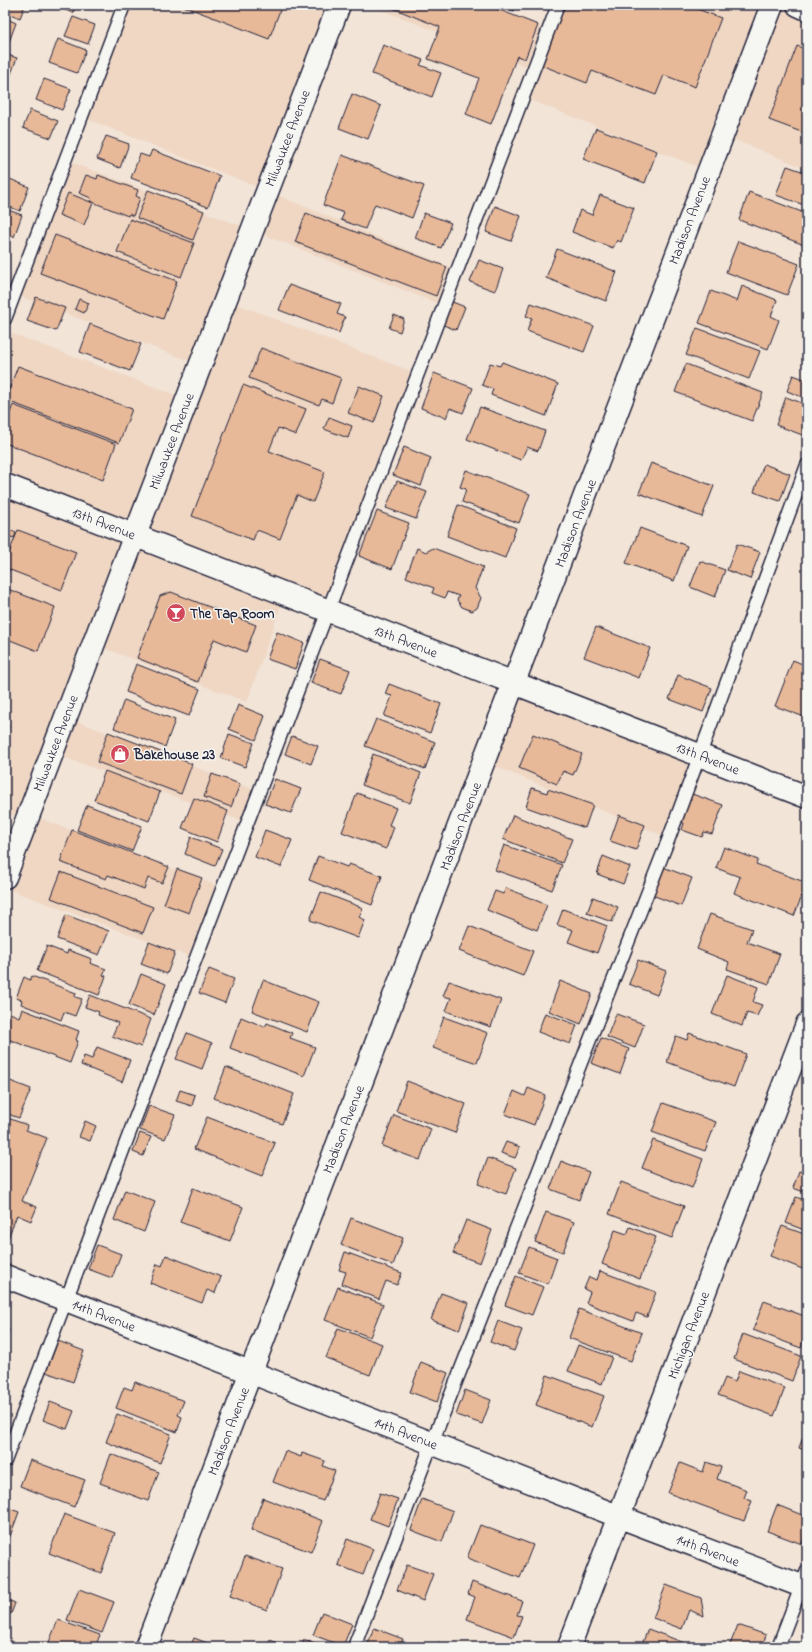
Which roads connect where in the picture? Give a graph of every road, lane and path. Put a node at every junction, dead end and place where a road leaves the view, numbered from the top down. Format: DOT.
graph roads {
  1 [pos="124,5"];
  2 [pos="339,5"];
  3 [pos="558,5"];
  4 [pos="772,5"];
  5 [pos="798,5"];
  6 [pos="807,9"];
  7 [pos="5,319"];
  8 [pos="807,465"];
  9 [pos="5,485"];
  10 [pos="135,535"];
  11 [pos="329,611"];
  12 [pos="514,683"];
  13 [pos="700,755"];
  14 [pos="807,797"];
  15 [pos="5,877"];
  16 [pos="807,1024"];
  17 [pos="5,1276"];
  18 [pos="66,1301"];
  19 [pos="250,1373"];
  20 [pos="432,1443"];
  21 [pos="5,1461"];
  22 [pos="620,1517"];
  23 [pos="805,1582"];
  24 [pos="146,1647"];
  25 [pos="354,1647"];
  26 [pos="570,1647"];
  27 [pos="778,1647"];
  1 -- 7 [label="lane"];
  2 -- 10 [label="street, Milwaukee Avenue"];
  3 -- 11 [label="lane"];
  4 -- 12 [label="street, Madison Avenue"];
  5 -- 6 [label="street"];
  8 -- 13 [label="lane"];
  9 -- 10 [label="street, 13th Avenue"];
  10 -- 11 [label="street, 13th Avenue"];
  10 -- 15 [label="street, Milwaukee Avenue"];
  11 -- 12 [label="street, 13th Avenue"];
  11 -- 18 [label="lane"];
  12 -- 13 [label="street, 13th Avenue"];
  12 -- 19 [label="street, Madison Avenue"];
  13 -- 14 [label="street, 13th Avenue"];
  13 -- 20 [label="lane"];
  16 -- 22 [label="street, Michigan Avenue"];
  17 -- 18 [label="street, 14th Avenue"];
  18 -- 19 [label="street, 14th Avenue"];
  18 -- 21 [label="lane"];
  19 -- 20 [label="street, 14th Avenue"];
  19 -- 24 [label="street, Madison Avenue"];
  20 -- 22 [label="street, 14th Avenue"];
  20 -- 25 [label="lane"];
  22 -- 23 [label="street, 14th Avenue"];
  22 -- 26 [label="street, Michigan Avenue"];
  23 -- 27 [label="lane"];
}
